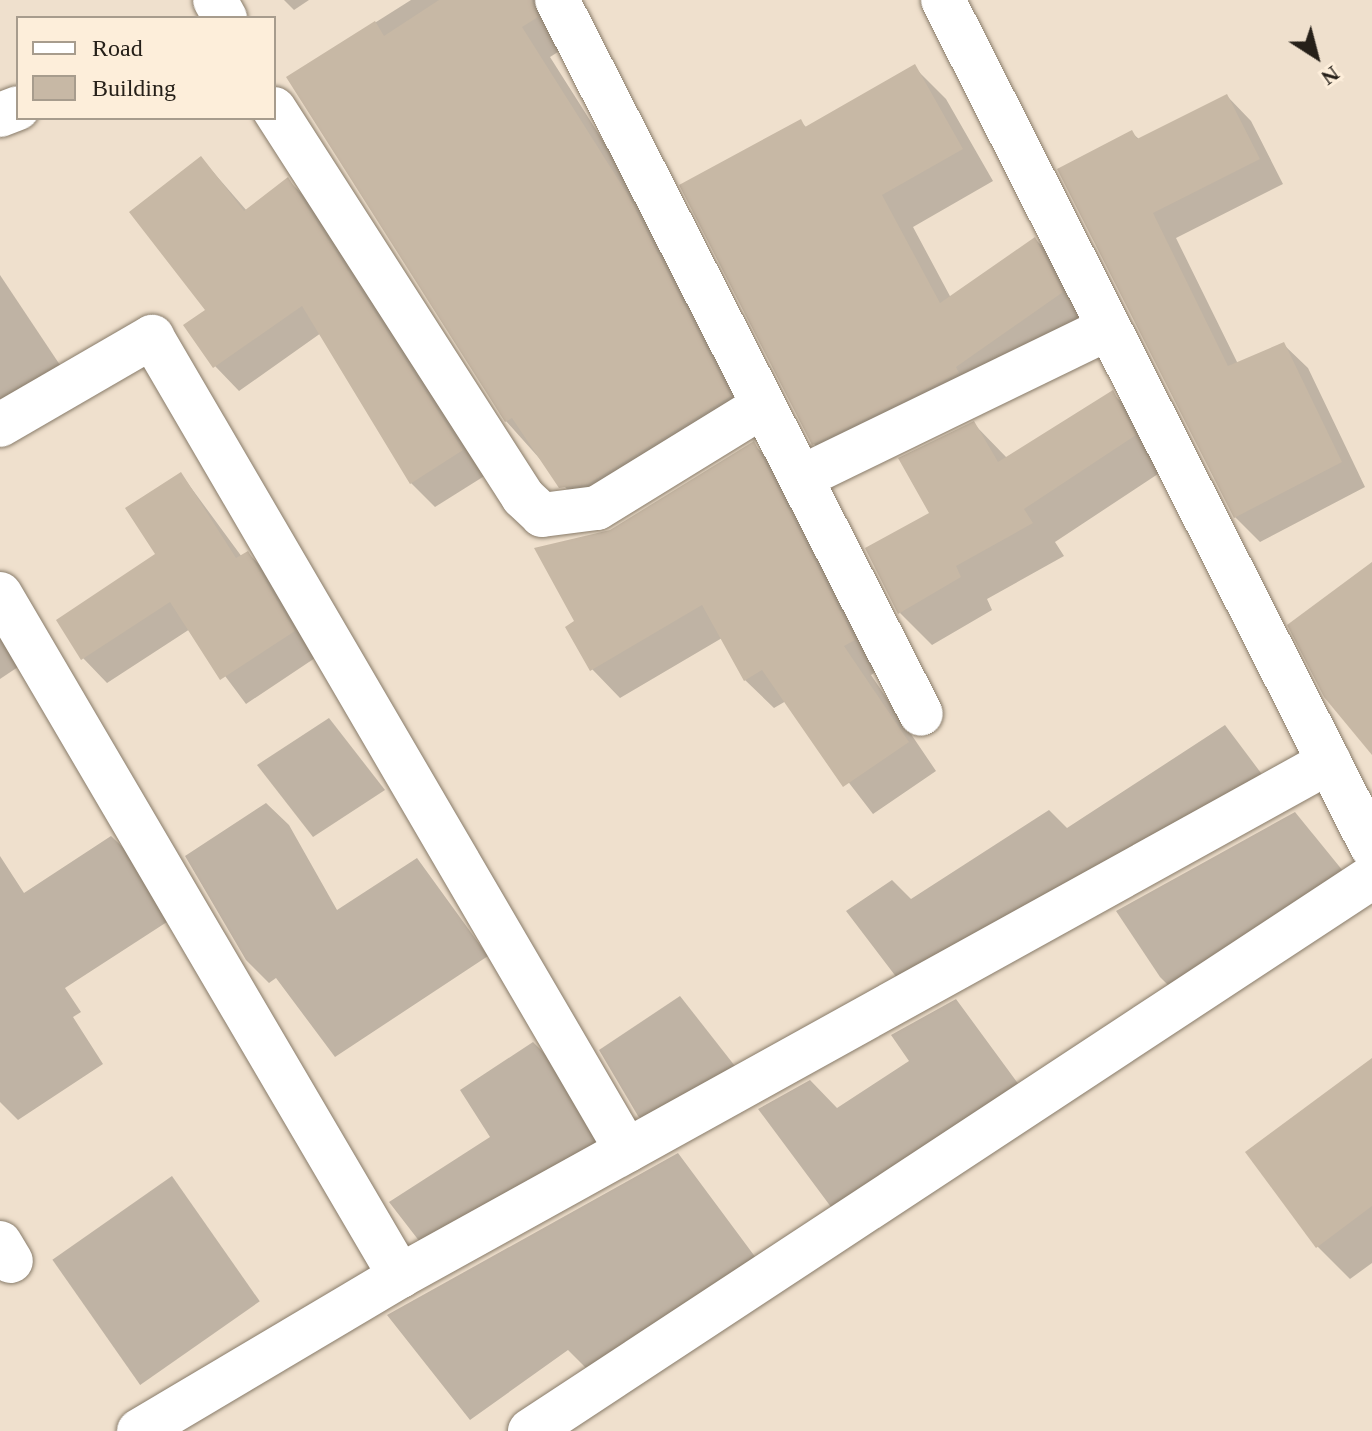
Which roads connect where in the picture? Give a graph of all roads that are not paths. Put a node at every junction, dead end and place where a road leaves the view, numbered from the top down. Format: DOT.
graph roads {
  1 [pos="557,0"];
  2 [pos="943,0"];
  3 [pos="276,112"];
  4 [pos="1109,328"];
  5 [pos="763,406"];
  6 [pos="0,425"];
  7 [pos="802,477"];
  8 [pos="0,594"];
  9 [pos="921,714"];
  10 [pos="1329,762"];
  11 [pos="1372,847"];
  12 [pos="1372,877"];
  13 [pos="627,1151"];
  14 [pos="400,1276"];
  15 [pos="139,1431"];
  16 [pos="530,1431"];
  1 -- 5 [label="street"];
  2 -- 4 [label="street"];
  3 -- 5 [label="street"];
  4 -- 7 [label="street"];
  4 -- 10 [label="street"];
  5 -- 7 [label="street"];
  6 -- 13 [label="street"];
  7 -- 9 [label="street"];
  8 -- 14 [label="street"];
  10 -- 11 [label="street"];
  10 -- 13 [label="street"];
  12 -- 16 [label="street"];
  13 -- 14 [label="street"];
  14 -- 15 [label="street"];
}
